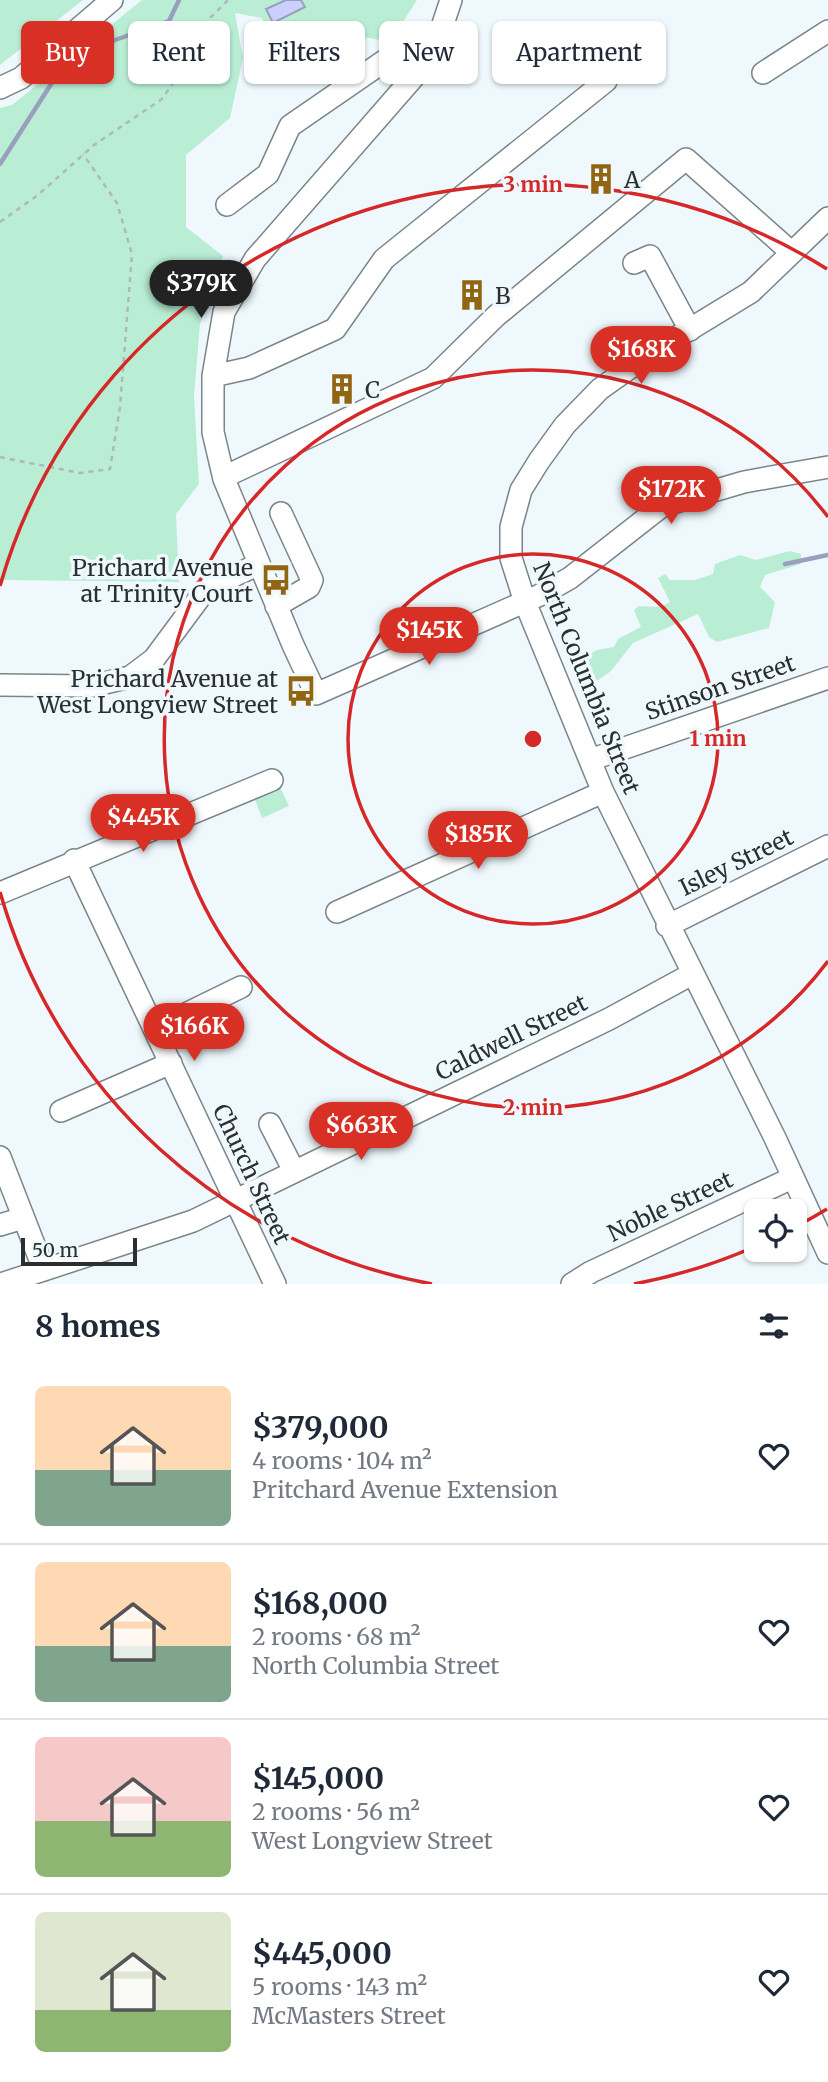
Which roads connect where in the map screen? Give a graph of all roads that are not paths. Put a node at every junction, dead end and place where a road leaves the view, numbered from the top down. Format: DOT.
graph roads {
  1 [pos="112,0"];
  2 [pos="451,0"];
  3 [pos="444,21"];
  4 [pos="828,31"];
  5 [pos="379,64"];
  6 [pos="763,74"];
  7 [pos="408,84"];
  8 [pos="602,84"];
  9 [pos="0,88"];
  10 [pos="227,205"];
  11 [pos="828,218"];
  12 [pos="791,252"];
  13 [pos="634,263"];
  14 [pos="690,330"];
  15 [pos="213,376"];
  16 [pos="828,467"];
  17 [pos="224,477"];
  18 [pos="281,513"];
  19 [pos="259,564"];
  20 [pos="525,603"];
  21 [pos="276,606"];
  22 [pos="828,678"];
  23 [pos="0,685"];
  24 [pos="590,761"];
  25 [pos="272,780"];
  26 [pos="603,792"];
  27 [pos="828,846"];
  28 [pos="74,860"];
  29 [pos="0,892"];
  30 [pos="337,912"];
  31 [pos="667,926"];
  32 [pos="692,974"];
  33 [pos="241,987"];
  34 [pos="155,1029"];
  35 [pos="171,1063"];
  36 [pos="61,1111"];
  37 [pos="270,1124"];
  38 [pos="0,1157"];
  39 [pos="294,1171"];
  40 [pos="792,1178"];
  41 [pos="236,1200"];
  42 [pos="23,1218"];
  43 [pos="0,1225"];
  44 [pos="828,1253"];
  45 [pos="44,1270"];
  46 [pos="1,1284"];
  47 [pos="275,1284"];
  48 [pos="572,1284"];
  1 -- 9 [label="street"];
  2 -- 3 [label="street"];
  4 -- 6 [label="street"];
  5 -- 10 [label="street"];
  7 -- 15 [label="street"];
  8 -- 15 [label="street"];
  11 -- 12 [label="street, North Columbia Street"];
  12 -- 14 [label="street, North Columbia Street"];
  12 -- 17 [label="street"];
  13 -- 14 [label="street"];
  14 -- 20 [label="street, North Columbia Street"];
  15 -- 17 [label="street"];
  16 -- 20 [label="street"];
  17 -- 19 [label="street"];
  18 -- 21 [label="street"];
  19 -- 21 [label="street"];
  19 -- 23 [label="street"];
  20 -- 21 [label="street"];
  20 -- 24 [label="street, North Columbia Street"];
  22 -- 24 [label="street, Stinson Street"];
  24 -- 26 [label="street, North Columbia Street"];
  25 -- 28 [label="street"];
  26 -- 30 [label="street"];
  26 -- 31 [label="street, North Columbia Street"];
  27 -- 31 [label="street, Isley Street"];
  28 -- 29 [label="street"];
  28 -- 34 [label="street, Church Street"];
  31 -- 32 [label="street, North Columbia Street"];
  32 -- 39 [label="street, Caldwell Street"];
  32 -- 40 [label="street, North Columbia Street"];
  33 -- 34 [label="street"];
  34 -- 35 [label="street, Church Street"];
  35 -- 36 [label="street"];
  35 -- 41 [label="street, Church Street"];
  37 -- 39 [label="street"];
  38 -- 42 [label="street"];
  39 -- 41 [label="street, Caldwell Street"];
  40 -- 44 [label="street, North Columbia Street"];
  40 -- 48 [label="street, Noble Street"];
  41 -- 45 [label="street, Caldwell Street"];
  41 -- 47 [label="street, Church Street"];
  42 -- 43 [label="street"];
  42 -- 45 [label="street"];
  45 -- 46 [label="street, Caldwell Street"];
}
